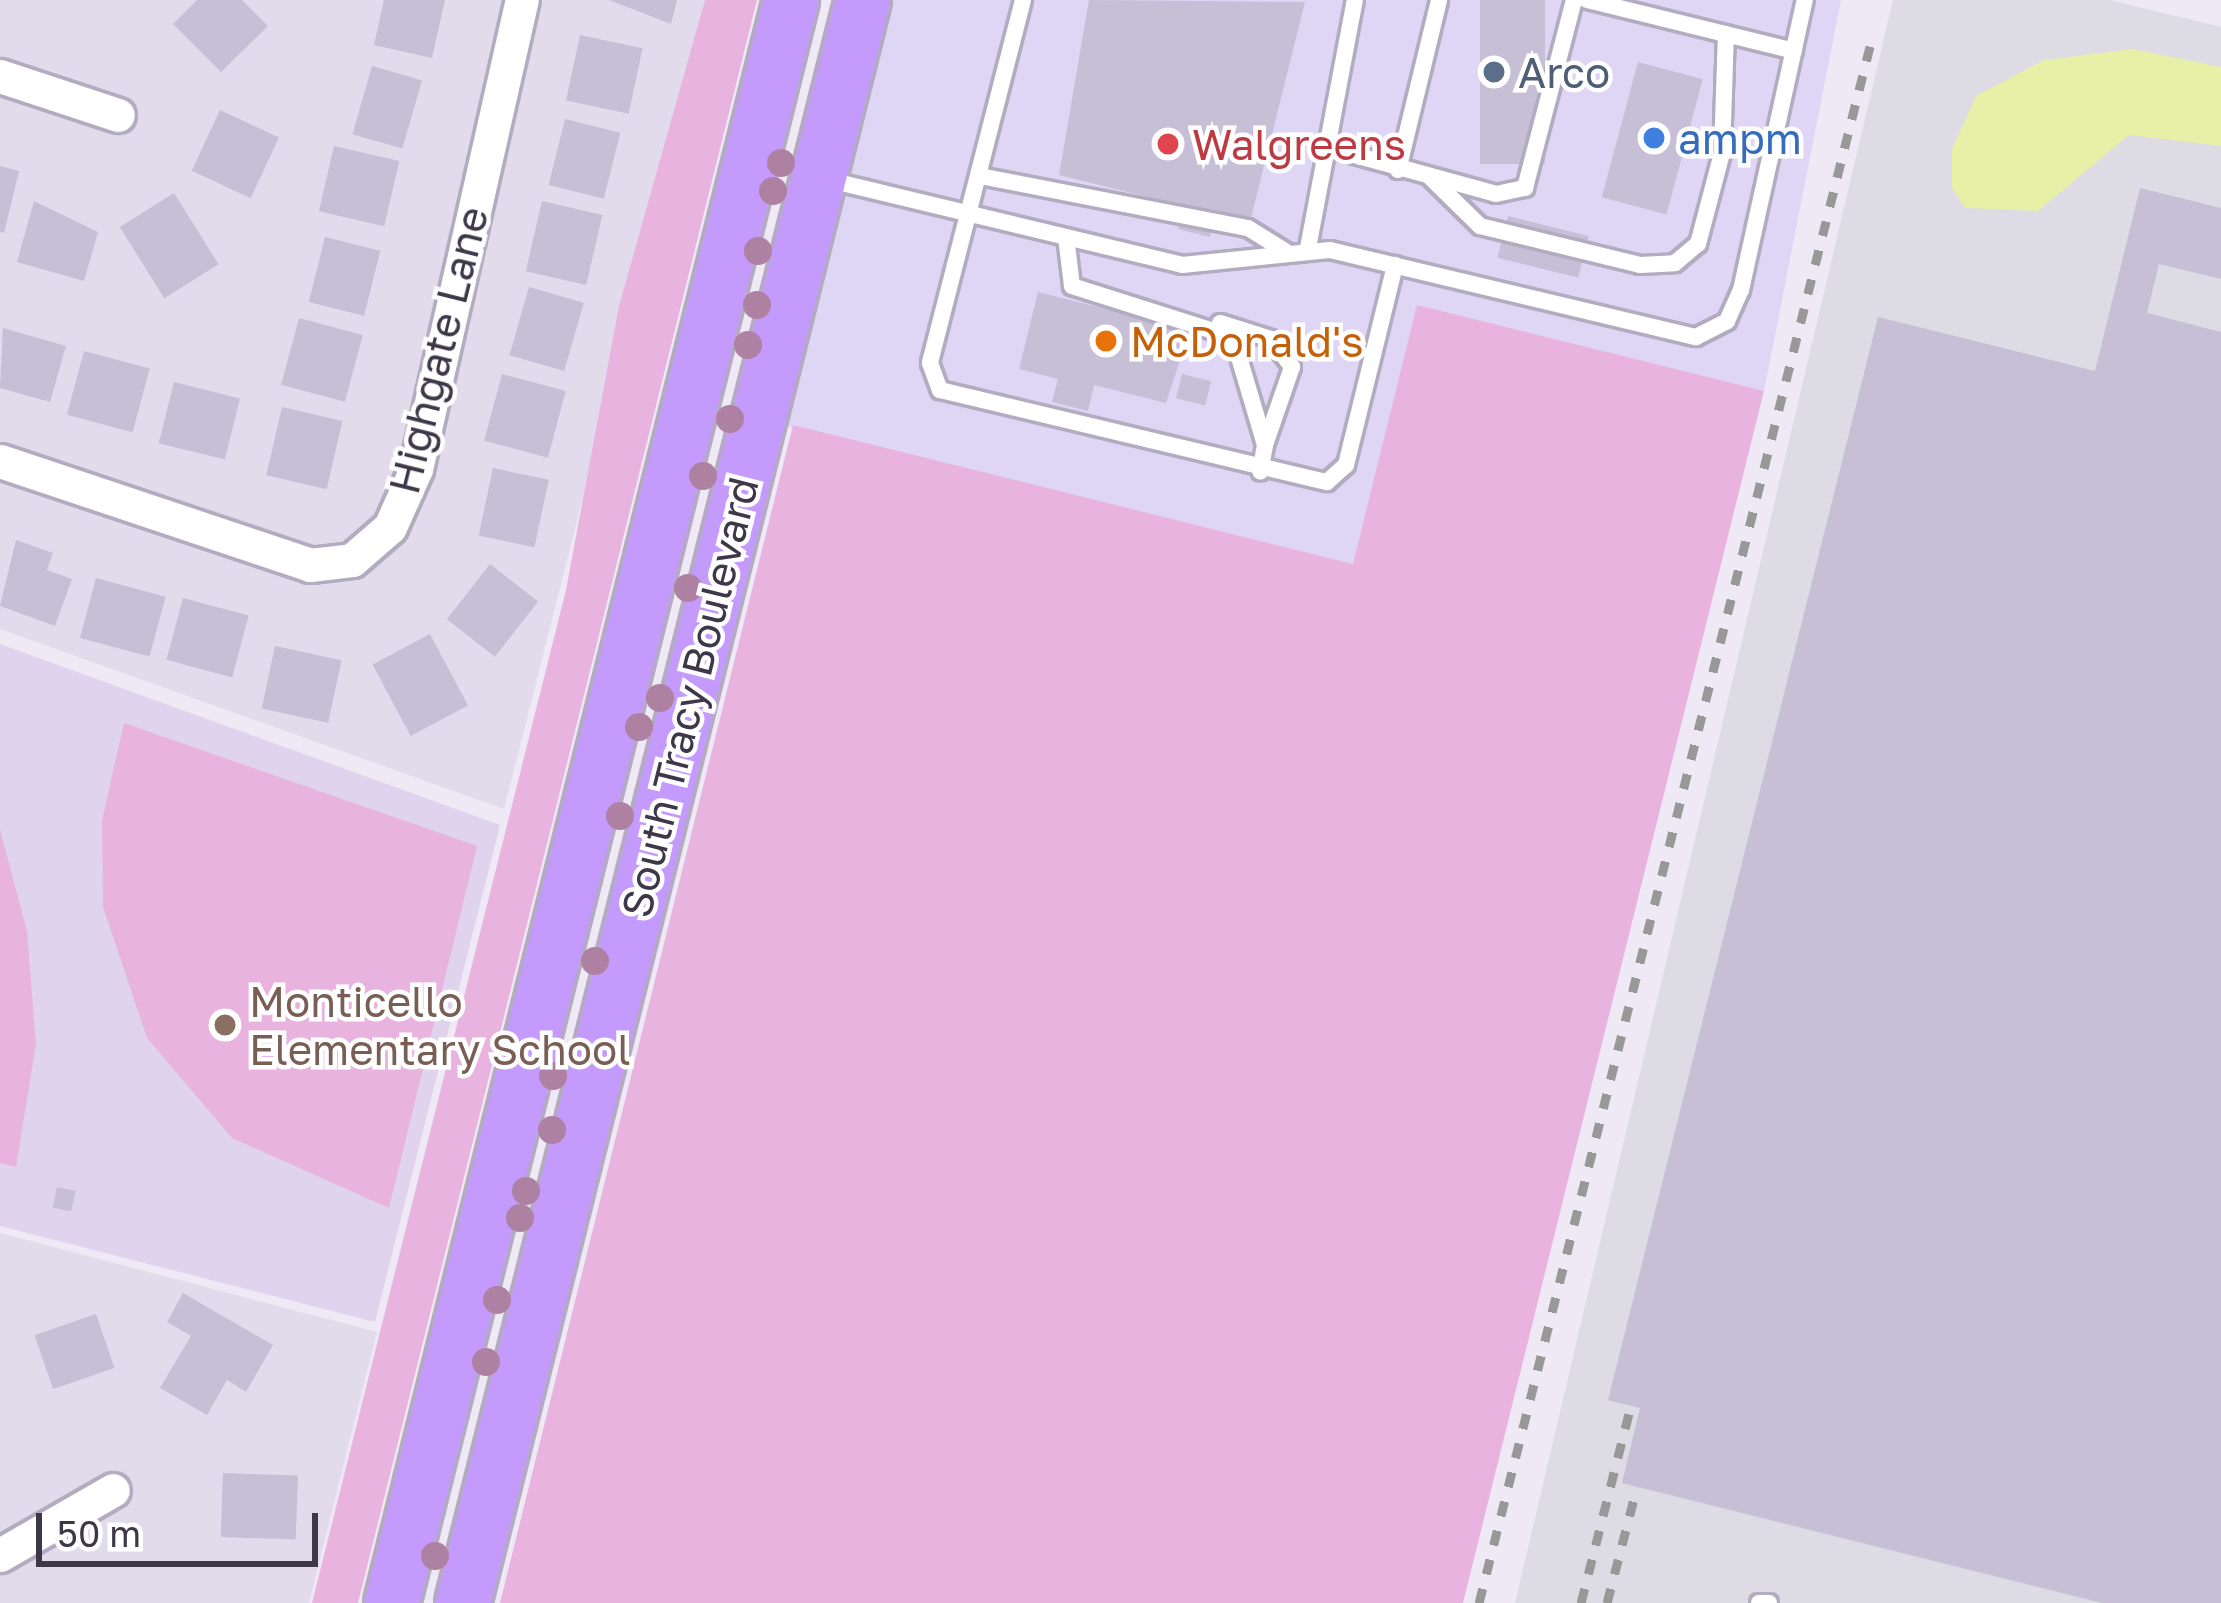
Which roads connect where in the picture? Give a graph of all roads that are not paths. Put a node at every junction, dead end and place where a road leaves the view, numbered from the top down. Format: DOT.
graph roads {
  1 [pos="522,0"];
  2 [pos="791,0"];
  3 [pos="863,0"];
  4 [pos="1023,0"];
  5 [pos="1355,0"];
  6 [pos="1439,0"];
  7 [pos="1574,0"];
  8 [pos="1587,0"];
  9 [pos="1804,0"];
  10 [pos="1726,34"];
  11 [pos="1794,50"];
  12 [pos="0,76"];
  13 [pos="118,115"];
  14 [pos="1322,146"];
  15 [pos="1398,170"];
  16 [pos="980,176"];
  17 [pos="819,178"];
  18 [pos="1431,178"];
  19 [pos="969,213"];
  20 [pos="1066,238"];
  21 [pos="1308,248"];
  22 [pos="1285,251"];
  23 [pos="1395,265"];
  24 [pos="1199,318"];
  25 [pos="1264,445"];
  26 [pos="0,461"];
  27 [pos="1260,472"];
  28 [pos="113,1490"];
  29 [pos="0,1555"];
  30 [pos="392,1603"];
  31 [pos="463,1603"];
  32 [pos="1759,1603"];
  33 [pos="1769,1603"];
  1 -- 26 [label="street, Highgate Lane"];
  2 -- 30 [label="main road, South Tracy Boulevard"];
  3 -- 17 [label="main road, South Tracy Boulevard"];
  4 -- 16 [label="lane"];
  5 -- 14 [label="lane"];
  6 -- 15 [label="lane"];
  7 -- 18 [label="lane"];
  8 -- 10 [label="lane"];
  9 -- 11 [label="lane"];
  10 -- 11 [label="lane"];
  10 -- 18 [label="lane"];
  11 -- 23 [label="lane"];
  12 -- 13 [label="street"];
  14 -- 15 [label="lane"];
  14 -- 21 [label="lane"];
  15 -- 18 [label="lane"];
  16 -- 19 [label="lane"];
  16 -- 22 [label="lane"];
  17 -- 19 [label="lane"];
  17 -- 31 [label="main road, South Tracy Boulevard"];
  19 -- 20 [label="lane"];
  19 -- 27 [label="lane"];
  20 -- 22 [label="lane"];
  20 -- 24 [label="lane"];
  21 -- 22 [label="lane"];
  21 -- 23 [label="lane"];
  23 -- 27 [label="lane"];
  24 -- 25 [label="lane"];
  24 -- 25 [label="lane"];
  25 -- 27 [label="lane"];
  28 -- 29 [label="street"];
  32 -- 33 [label="lane"];
}
